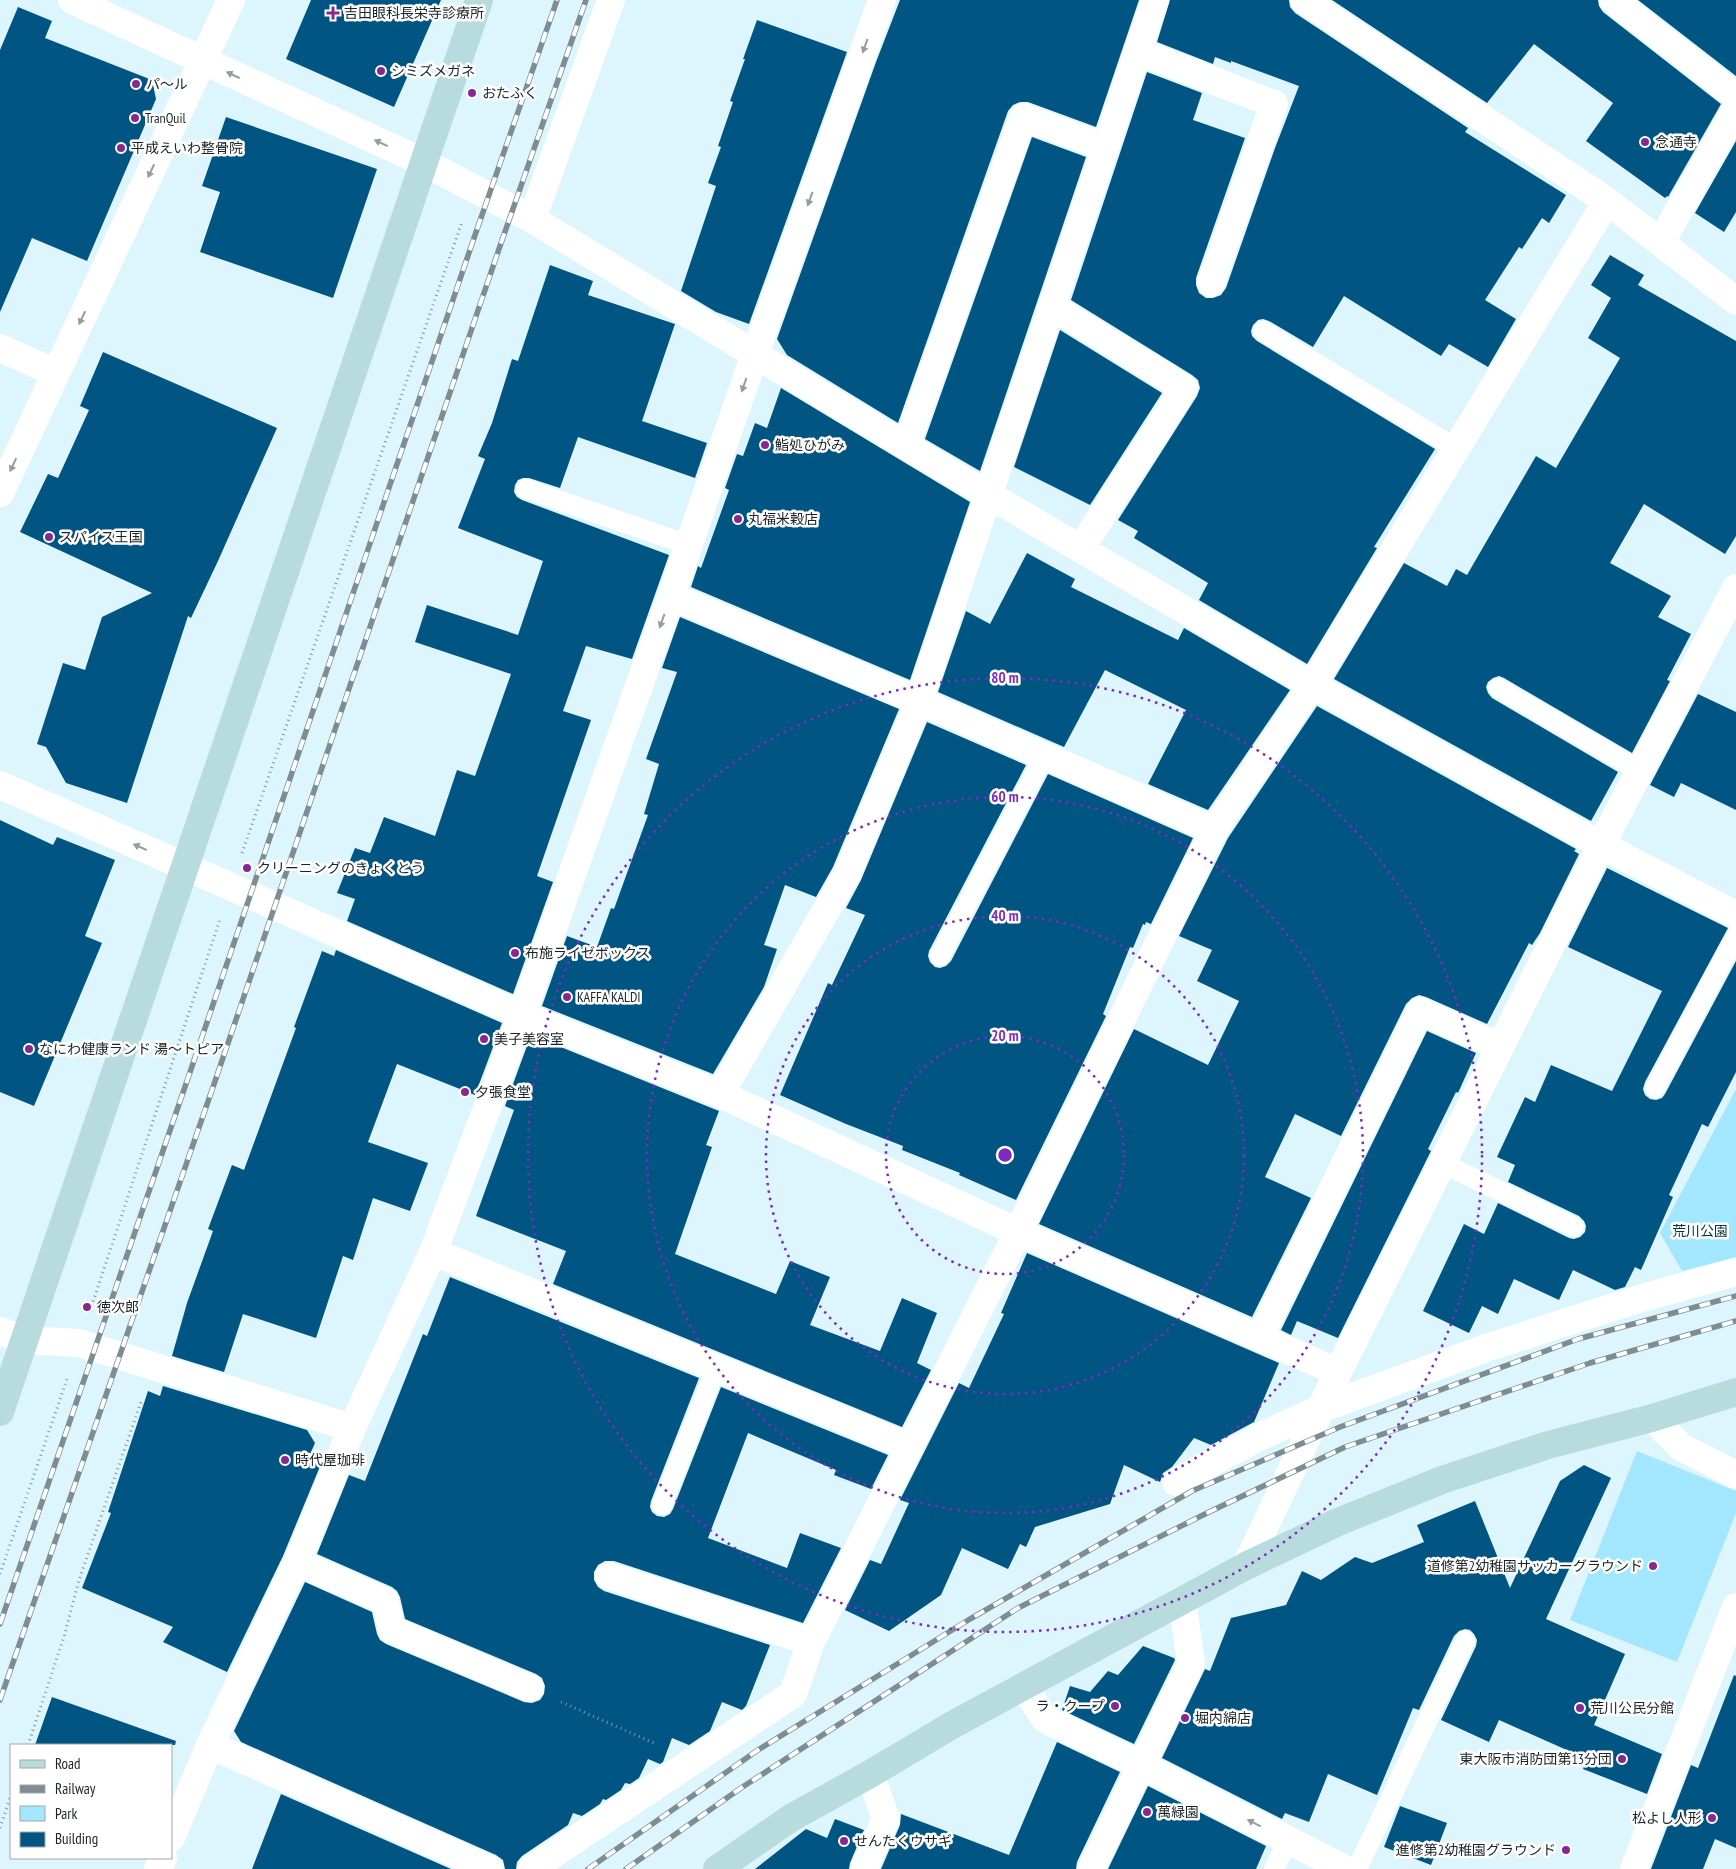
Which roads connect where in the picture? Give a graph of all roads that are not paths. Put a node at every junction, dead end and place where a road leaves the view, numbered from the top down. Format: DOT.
graph roads {
  1 [pos="72,0"];
  2 [pos="231,0"];
  3 [pos="479,0"];
  4 [pos="611,0"];
  5 [pos="882,0"];
  6 [pos="1155,0"];
  7 [pos="1304,0"];
  8 [pos="1613,0"];
  9 [pos="1137,51"];
  10 [pos="203,61"];
  11 [pos="1736,96"];
  12 [pos="1736,109"];
  13 [pos="1105,147"];
  14 [pos="425,163"];
  15 [pos="1607,201"];
  16 [pos="532,219"];
  17 [pos="1661,242"];
  18 [pos="1211,283"];
  19 [pos="1736,301"];
  20 [pos="1051,306"];
  21 [pos="1263,331"];
  22 [pos="0,348"];
  23 [pos="755,354"];
  24 [pos="56,373"];
  25 [pos="906,446"];
  26 [pos="1457,449"];
  27 [pos="526,489"];
  28 [pos="0,493"];
  29 [pos="988,493"];
  30 [pos="689,545"];
  31 [pos="1081,548"];
  32 [pos="1736,588"];
  33 [pos="671,596"];
  34 [pos="1312,685"];
  35 [pos="1498,688"];
  36 [pos="918,701"];
  37 [pos="1044,756"];
  38 [pos="1640,771"];
  39 [pos="0,785"];
  40 [pos="1214,830"];
  41 [pos="1601,844"];
  42 [pos="185,867"];
  43 [pos="1736,915"];
  44 [pos="1736,936"];
  45 [pos="940,956"];
  46 [pos="522,1015"];
  47 [pos="1500,1047"];
  48 [pos="1655,1088"];
  49 [pos="720,1094"];
  50 [pos="1442,1163"];
  51 [pos="1574,1228"];
  52 [pos="1018,1232"];
  53 [pos="434,1252"];
  54 [pos="1736,1272"];
  55 [pos="12,1335"];
  56 [pos="1260,1338"];
  57 [pos="716,1368"];
  58 [pos="1338,1372"];
  59 [pos="1736,1392"];
  60 [pos="1320,1410"];
  61 [pos="0,1412"];
  62 [pos="1652,1418"];
  63 [pos="352,1428"];
  64 [pos="910,1447"];
  65 [pos="1736,1475"];
  66 [pos="1176,1482"];
  67 [pos="662,1505"];
  68 [pos="297,1562"];
  69 [pos="1246,1566"];
  70 [pos="608,1576"];
  71 [pos="1182,1600"];
  72 [pos="1736,1607"];
  73 [pos="1465,1641"];
  74 [pos="810,1642"];
  75 [pos="1024,1687"];
  76 [pos="530,1688"];
  77 [pos="210,1745"];
  78 [pos="1141,1765"];
  79 [pos="870,1774"];
  80 [pos="172,1836"];
  81 [pos="1288,1840"];
  82 [pos="490,1869"];
  83 [pos="531,1869"];
  84 [pos="717,1869"];
  85 [pos="864,1869"];
  86 [pos="1091,1869"];
  87 [pos="1274,1869"];
  88 [pos="1345,1869"];
  89 [pos="1357,1869"];
  90 [pos="1634,1869"];
  1 -- 10 [label="street"];
  2 -- 10 [label="street"];
  3 -- 14 [label="street"];
  4 -- 16 [label="street"];
  5 -- 23 [label="street, one-way"];
  6 -- 9 [label="street"];
  7 -- 15 [label="street"];
  8 -- 11 [label="street"];
  9 -- 13 [label="street"];
  9 -- 18 [label="street"];
  14 -- 10 [label="street, one-way"];
  10 -- 24 [label="street, one-way"];
  12 -- 17 [label="street"];
  13 -- 20 [label="street"];
  13 -- 25 [label="street"];
  14 -- 16 [label="street"];
  14 -- 42 [label="street"];
  15 -- 17 [label="street"];
  15 -- 26 [label="street"];
  16 -- 23 [label="street"];
  17 -- 19 [label="street"];
  20 -- 29 [label="street"];
  20 -- 31 [label="street"];
  21 -- 26 [label="lane"];
  22 -- 24 [label="street"];
  23 -- 25 [label="street"];
  23 -- 30 [label="street, one-way"];
  24 -- 28 [label="street, one-way"];
  25 -- 29 [label="street"];
  26 -- 34 [label="street"];
  27 -- 30 [label="lane"];
  29 -- 31 [label="street"];
  29 -- 36 [label="street"];
  30 -- 33 [label="street"];
  31 -- 34 [label="street"];
  32 -- 38 [label="street"];
  33 -- 36 [label="street"];
  33 -- 46 [label="street, one-way"];
  34 -- 40 [label="street"];
  34 -- 41 [label="street"];
  35 -- 38 [label="lane"];
  36 -- 37 [label="street"];
  36 -- 49 [label="street"];
  37 -- 40 [label="street"];
  37 -- 45 [label="lane"];
  38 -- 41 [label="street"];
  42 -- 39 [label="street, one-way"];
  40 -- 52 [label="street"];
  41 -- 43 [label="street"];
  41 -- 47 [label="street"];
  42 -- 46 [label="street"];
  42 -- 55 [label="street"];
  44 -- 48 [label="lane"];
  46 -- 49 [label="street"];
  46 -- 53 [label="street"];
  47 -- 50 [label="street"];
  47 -- 56 [label="street"];
  49 -- 52 [label="street"];
  50 -- 51 [label="lane"];
  50 -- 58 [label="street"];
  52 -- 56 [label="street"];
  52 -- 64 [label="street"];
  53 -- 57 [label="street"];
  53 -- 63 [label="street"];
  54 -- 60 [label="street"];
  55 -- 61 [label="street"];
  55 -- 63 [label="street"];
  56 -- 58 [label="street"];
  57 -- 64 [label="street"];
  57 -- 67 [label="lane"];
  58 -- 60 [label="street"];
  59 -- 62 [label="street"];
  60 -- 66 [label="street"];
  60 -- 69 [label="street"];
  62 -- 65 [label="street"];
  62 -- 69 [label="street"];
  63 -- 68 [label="street"];
  64 -- 74 [label="street"];
  68 -- 76 [label="street"];
  68 -- 77 [label="street"];
  69 -- 71 [label="street"];
  70 -- 74 [label="street"];
  71 -- 75 [label="street"];
  71 -- 78 [label="street"];
  72 -- 90 [label="street"];
  73 -- 89 [label="lane"];
  74 -- 83 [label="street"];
  75 -- 78 [label="street"];
  75 -- 79 [label="street"];
  77 -- 80 [label="street"];
  77 -- 82 [label="street"];
  81 -- 78 [label="street, one-way"];
  78 -- 86 [label="street"];
  79 -- 84 [label="street"];
  79 -- 85 [label="street"];
  81 -- 87 [label="lane"];
  81 -- 88 [label="street"];
}
